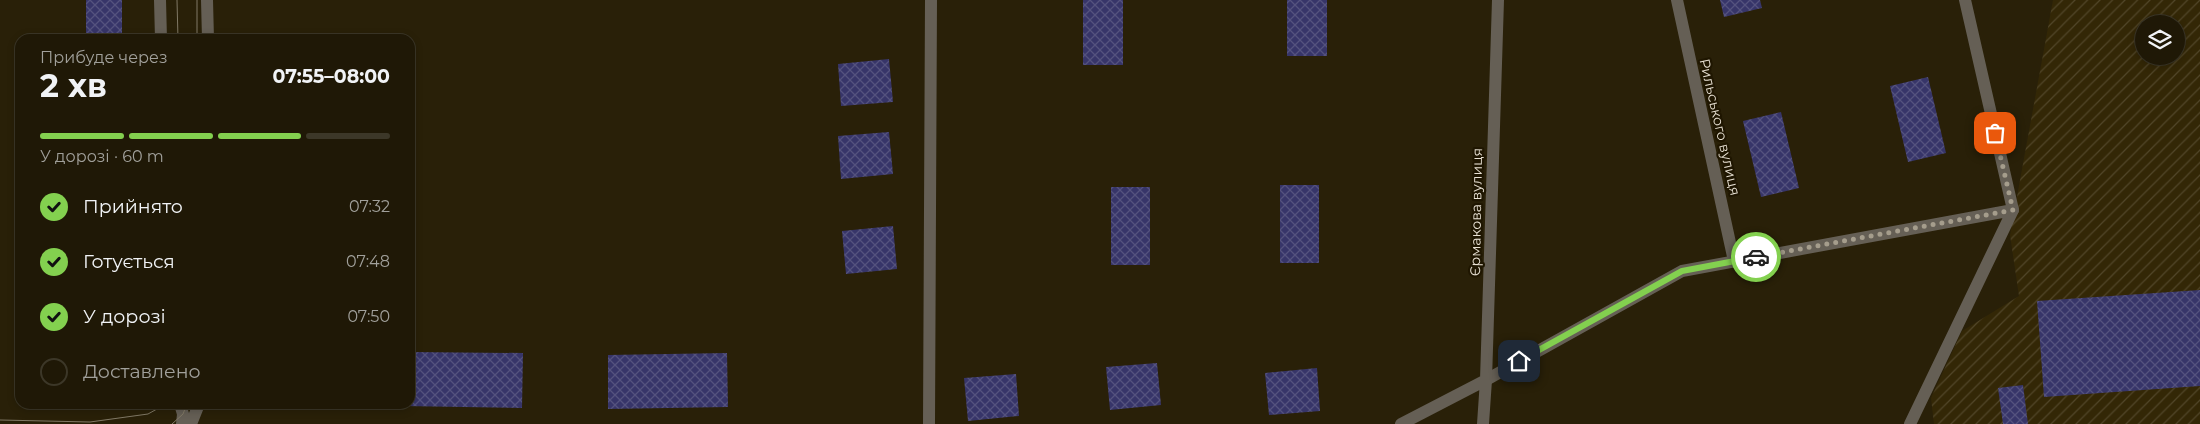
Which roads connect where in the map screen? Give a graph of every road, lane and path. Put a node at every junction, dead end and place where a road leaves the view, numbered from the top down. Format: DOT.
graph roads {
  1 [pos="160,0"];
  2 [pos="208,0"];
  3 [pos="931,0"];
  4 [pos="1498,0"];
  5 [pos="1677,0"];
  6 [pos="1965,0"];
  7 [pos="161,34"];
  8 [pos="208,34"];
  9 [pos="2013,210"];
  10 [pos="1734,261"];
  11 [pos="1486,380"];
  12 [pos="182,409"];
  13 [pos="197,409"];
  14 [pos="182,424"];
  15 [pos="191,424"];
  16 [pos="929,424"];
  17 [pos="1401,424"];
  18 [pos="1482,424"];
  19 [pos="1910,424"];
  1 -- 7 [label="street"];
  2 -- 8 [label="street"];
  3 -- 16 [label="street"];
  4 -- 11 [label="street, Єрмакова вулиця"];
  5 -- 10 [label="street, Рильського вулиця"];
  6 -- 9 [label="street"];
  9 -- 10 [label="street"];
  9 -- 19 [label="street"];
  10 -- 11 [label="street"];
  11 -- 17 [label="street"];
  11 -- 18 [label="street, Єрмакова вулиця"];
  12 -- 14 [label="street"];
  13 -- 15 [label="street"];
}
